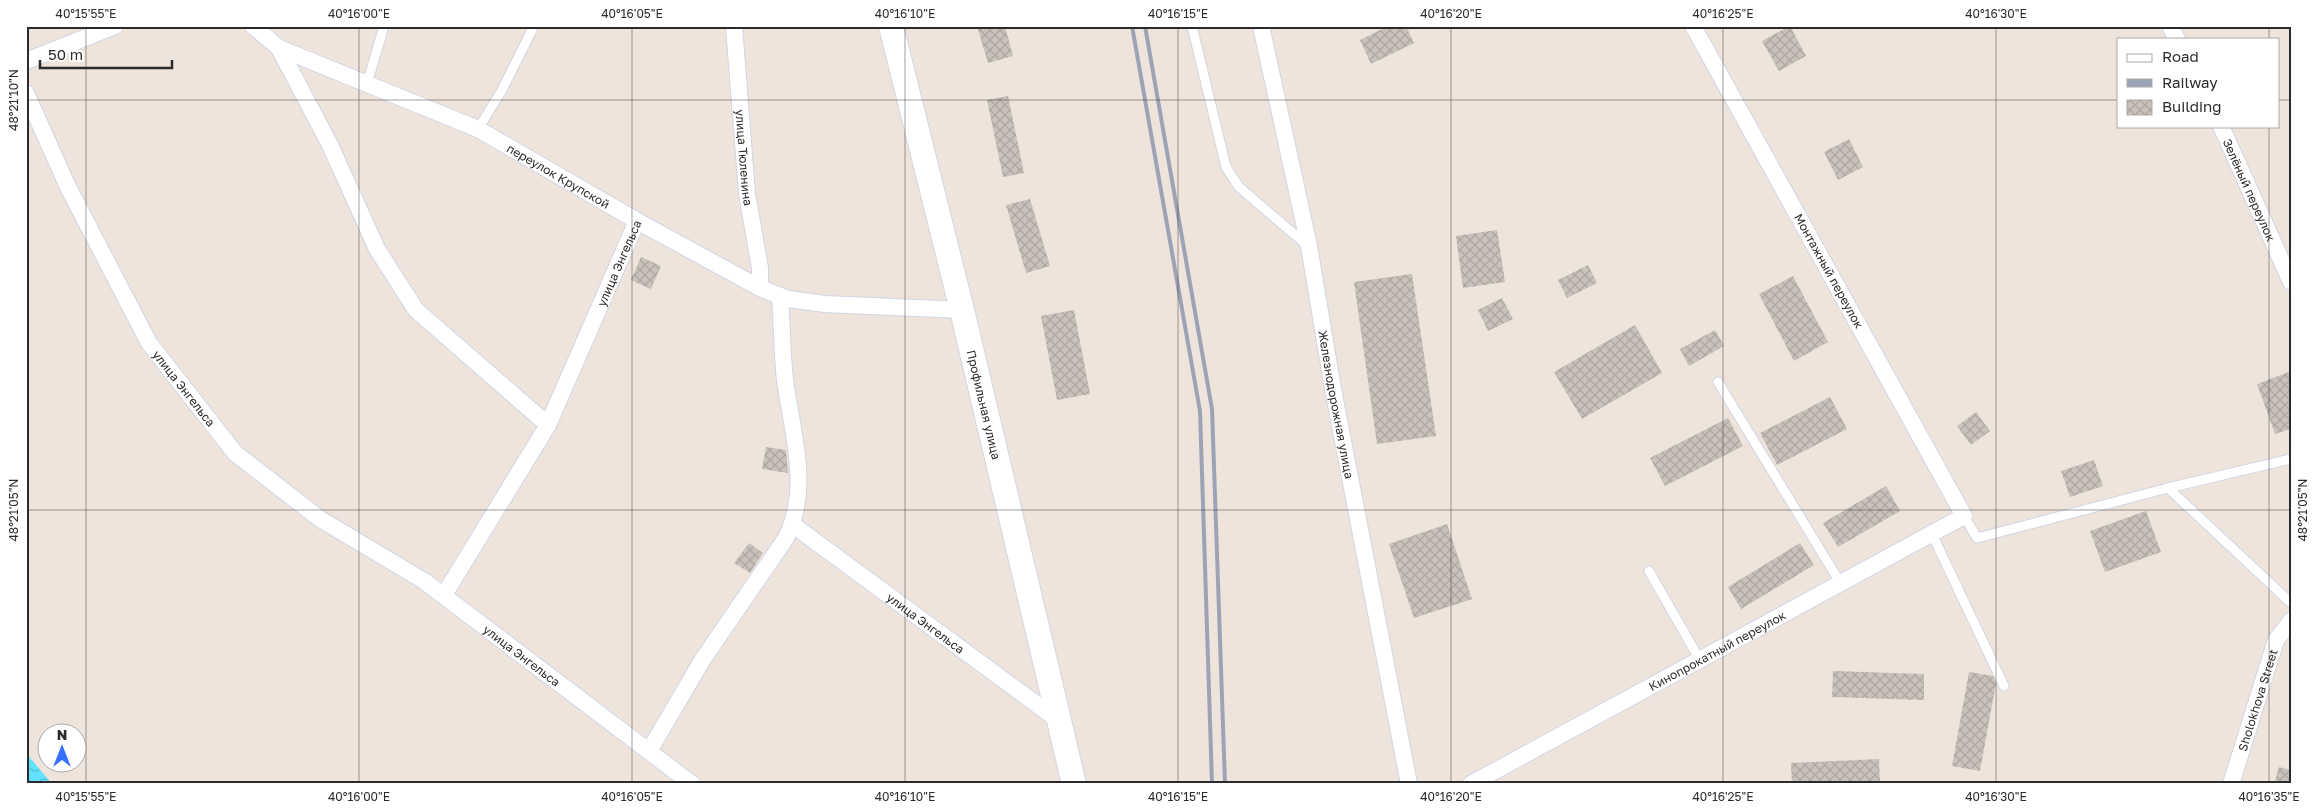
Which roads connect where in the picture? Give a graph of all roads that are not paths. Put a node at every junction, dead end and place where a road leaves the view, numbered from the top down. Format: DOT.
graph roads {
  1 [pos="115,26"];
  2 [pos="253,26"];
  3 [pos="384,26"];
  4 [pos="534,26"];
  5 [pos="734,26"];
  6 [pos="891,26"];
  7 [pos="1192,26"];
  8 [pos="1261,26"];
  9 [pos="1693,26"];
  10 [pos="2170,26"];
  11 [pos="2176,38"];
  12 [pos="278,48"];
  13 [pos="26,61"];
  14 [pos="367,84"];
  15 [pos="26,93"];
  16 [pos="2222,128"];
  17 [pos="478,129"];
  18 [pos="637,221"];
  19 [pos="1309,246"];
  20 [pos="2291,282"];
  21 [pos="760,288"];
  22 [pos="780,296"];
  23 [pos="962,310"];
  24 [pos="1718,382"];
  25 [pos="548,425"];
  26 [pos="2291,459"];
  27 [pos="2168,488"];
  28 [pos="1964,516"];
  29 [pos="793,525"];
  30 [pos="1932,534"];
  31 [pos="1649,571"];
  32 [pos="1841,584"];
  33 [pos="444,596"];
  34 [pos="2291,603"];
  35 [pos="2291,621"];
  36 [pos="1700,660"];
  37 [pos="2004,686"];
  38 [pos="1058,720"];
  39 [pos="649,751"];
  40 [pos="692,784"];
  41 [pos="1074,784"];
  42 [pos="1409,784"];
  43 [pos="1471,784"];
  44 [pos="2231,784"];
  1 -- 13 [label="street"];
  2 -- 12 [label="street"];
  3 -- 14 [label="lane"];
  4 -- 17 [label="lane"];
  5 -- 21 [label="street, улица Тюленина"];
  6 -- 23 [label="main road, Профильная улица"];
  7 -- 19 [label="lane"];
  8 -- 19 [label="street, Железнодорожная улица"];
  9 -- 28 [label="street, Монтажный переулок"];
  10 -- 11 [label="street"];
  12 -- 14 [label="street, переулок Крупской"];
  12 -- 25 [label="street"];
  14 -- 17 [label="street, переулок Крупской"];
  15 -- 33 [label="street, улица Энгельса"];
  16 -- 20 [label="street, Зелёный переулок"];
  17 -- 18 [label="street, переулок Крупской"];
  18 -- 21 [label="street, улица Энгельса"];
  18 -- 25 [label="street, улица Энгельса"];
  19 -- 42 [label="street, Железнодорожная улица"];
  21 -- 22 [label="street, улица Энгельса"];
  22 -- 23 [label="street, улица Энгельса"];
  22 -- 29 [label="street"];
  23 -- 38 [label="main road, Профильная улица"];
  24 -- 32 [label="lane"];
  25 -- 33 [label="street, улица Энгельса"];
  26 -- 27 [label="lane"];
  27 -- 28 [label="lane"];
  27 -- 34 [label="lane"];
  28 -- 30 [label="street, Кинопрокатный переулок"];
  29 -- 38 [label="street, улица Энгельса"];
  29 -- 39 [label="street"];
  30 -- 32 [label="street, Кинопрокатный переулок"];
  30 -- 37 [label="lane"];
  31 -- 36 [label="lane"];
  32 -- 36 [label="street, Кинопрокатный переулок"];
  33 -- 39 [label="street, улица Энгельса"];
  35 -- 44 [label="street, Sholokhova Street"];
  36 -- 43 [label="street, Кинопрокатный переулок"];
  38 -- 41 [label="main road, Профильная улица"];
  39 -- 40 [label="street, улица Энгельса"];
}
